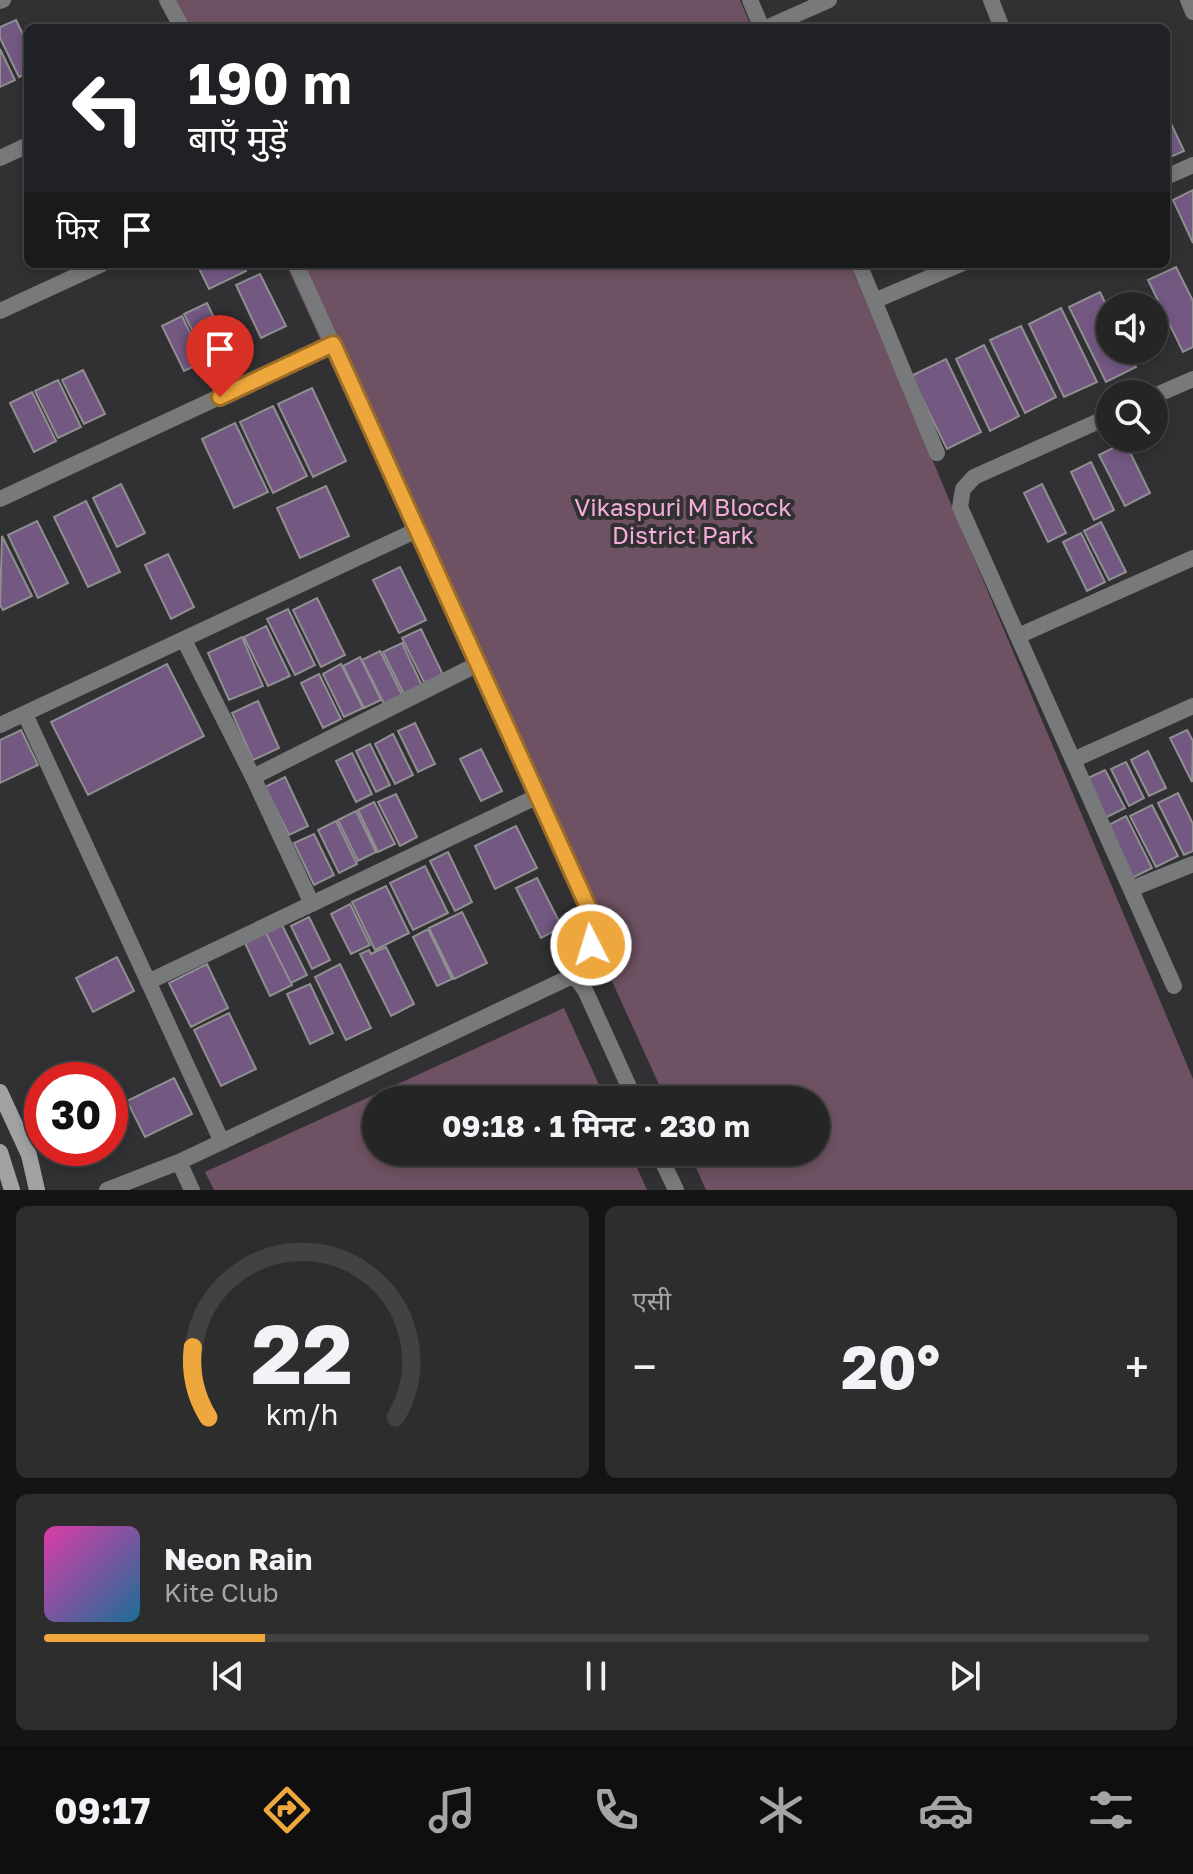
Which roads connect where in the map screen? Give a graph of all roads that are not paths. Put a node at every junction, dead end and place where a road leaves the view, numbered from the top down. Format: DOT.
graph roads {
  1 [pos="167,0"];
  2 [pos="750,0"];
  3 [pos="829,0"];
  4 [pos="991,0"];
  5 [pos="1188,0"];
  6 [pos="1193,12"];
  7 [pos="180,24"];
  8 [pos="762,24"];
  9 [pos="773,24"];
  10 [pos="1000,24"];
  11 [pos="24,147"];
  12 [pos="0,158"];
  13 [pos="1193,165"];
  14 [pos="1170,175"];
  15 [pos="93,268"];
  16 [pos="298,268"];
  17 [pos="861,268"];
  18 [pos="952,268"];
  19 [pos="874,301"];
  20 [pos="0,311"];
  21 [pos="333,344"];
  22 [pos="1193,379"];
  23 [pos="1168,390"];
  24 [pos="1096,422"];
  25 [pos="937,453"];
  26 [pos="0,499"];
  27 [pos="417,530"];
  28 [pos="1193,558"];
  29 [pos="1018,636"];
  30 [pos="184,640"];
  31 [pos="478,664"];
  32 [pos="1193,706"];
  33 [pos="25,714"];
  34 [pos="0,725"];
  35 [pos="1073,760"];
  36 [pos="253,777"];
  37 [pos="538,796"];
  38 [pos="1193,864"];
  39 [pos="1131,889"];
  40 [pos="312,904"];
  41 [pos="576,978"];
  42 [pos="148,982"];
  43 [pos="1174,986"];
  44 [pos="628,1086"];
  45 [pos="0,1092"];
  46 [pos="222,1142"];
  47 [pos="0,1152"];
  48 [pos="179,1162"];
  49 [pos="665,1166"];
  50 [pos="12,1190"];
  51 [pos="37,1190"];
  52 [pos="107,1190"];
  53 [pos="192,1190"];
  54 [pos="676,1190"];
  1 -- 7 [label="street"];
  2 -- 8 [label="street"];
  3 -- 9 [label="street"];
  4 -- 10 [label="street"];
  5 -- 6 [label="street"];
  11 -- 12 [label="street"];
  13 -- 14 [label="street"];
  15 -- 20 [label="street"];
  16 -- 21 [label="street"];
  17 -- 19 [label="street"];
  18 -- 19 [label="street"];
  19 -- 25 [label="street"];
  21 -- 26 [label="street"];
  21 -- 27 [label="street"];
  22 -- 23 [label="street"];
  24 -- 29 [label="street"];
  27 -- 30 [label="street"];
  27 -- 31 [label="street"];
  28 -- 29 [label="street"];
  29 -- 35 [label="street"];
  30 -- 33 [label="street"];
  30 -- 36 [label="street"];
  31 -- 36 [label="street"];
  31 -- 37 [label="street"];
  32 -- 35 [label="street"];
  33 -- 34 [label="street"];
  33 -- 42 [label="street"];
  35 -- 39 [label="street"];
  36 -- 40 [label="street"];
  37 -- 40 [label="street"];
  37 -- 41 [label="street"];
  38 -- 39 [label="street"];
  39 -- 43 [label="street"];
  40 -- 42 [label="street"];
  41 -- 44 [label="street"];
  41 -- 46 [label="street"];
  42 -- 46 [label="street"];
  45 -- 51 [label="street"];
  46 -- 48 [label="street"];
  47 -- 50 [label="street"];
  48 -- 52 [label="street"];
  48 -- 53 [label="street"];
  49 -- 54 [label="street"];
}
